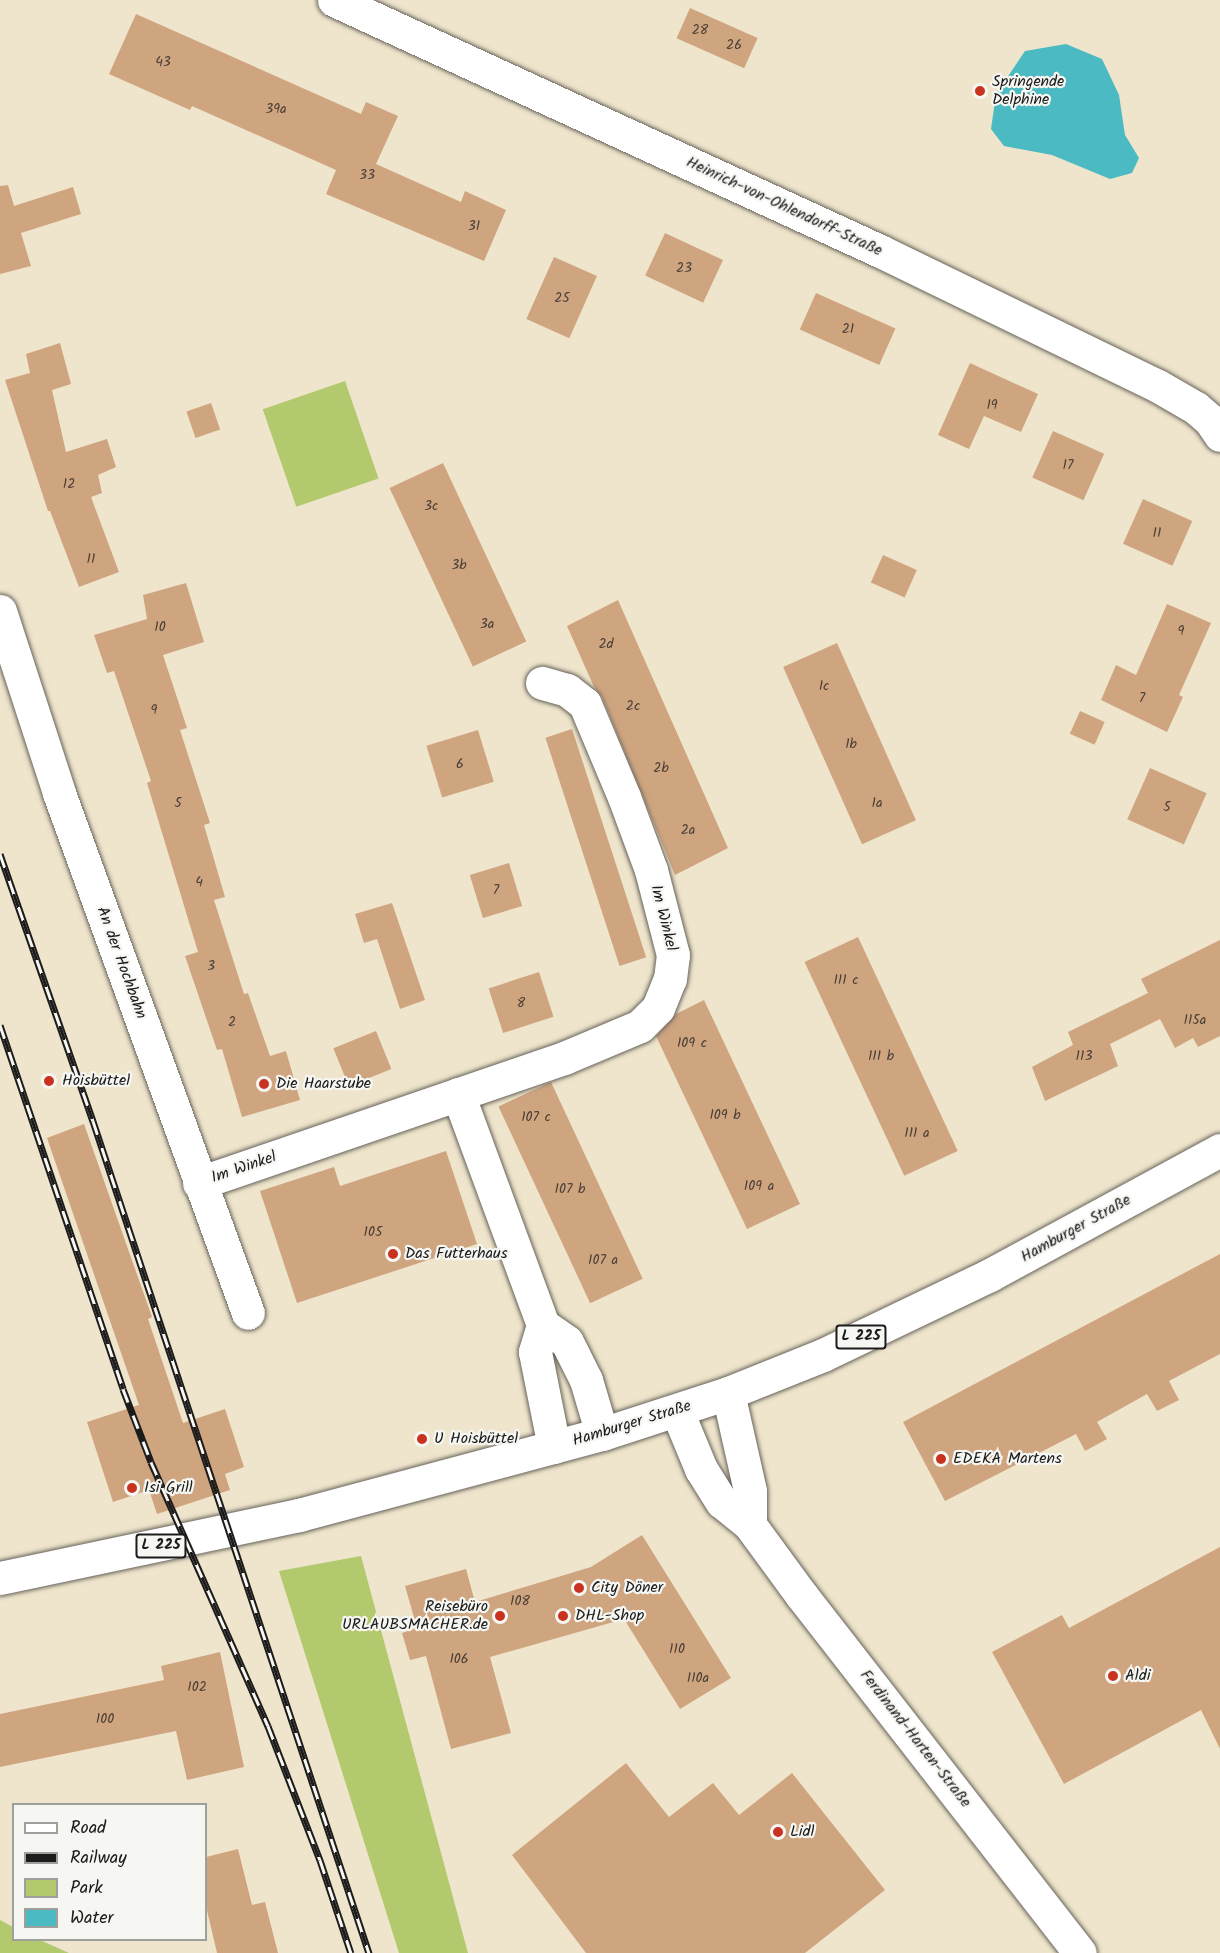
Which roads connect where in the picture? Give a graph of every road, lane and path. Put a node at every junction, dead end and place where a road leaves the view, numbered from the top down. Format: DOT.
graph roads {
  1 [pos="334,0"];
  2 [pos="1220,435"];
  3 [pos="0,611"];
  4 [pos="542,683"];
  5 [pos="458,1094"];
  6 [pos="1220,1150"];
  7 [pos="199,1183"];
  8 [pos="248,1313"];
  9 [pos="543,1325"];
  10 [pos="728,1393"];
  11 [pos="677,1411"];
  12 [pos="602,1434"];
  13 [pos="554,1447"];
  14 [pos="750,1525"];
  15 [pos="0,1578"];
  16 [pos="1080,1953"];
  1 -- 2 [label="street, Heinrich-von-Ohlendorff-Straße"];
  3 -- 7 [label="street, An der Hochbahn"];
  4 -- 5 [label="street, Im Winkel"];
  5 -- 7 [label="street, Im Winkel"];
  5 -- 9 [label="street"];
  6 -- 10 [label="street, Hamburger Straße / L 225"];
  7 -- 8 [label="street, An der Hochbahn"];
  9 -- 12 [label="street"];
  9 -- 13 [label="street"];
  10 -- 11 [label="street, Hamburger Straße / L 225"];
  10 -- 14 [label="street"];
  11 -- 12 [label="street, Hamburger Straße / L 225"];
  11 -- 14 [label="street, Ferdinand-Harten-Straße"];
  12 -- 13 [label="street, Hamburger Straße / L 225"];
  13 -- 15 [label="street, Hamburger Straße / L 225"];
  14 -- 16 [label="street, Ferdinand-Harten-Straße"];
}
